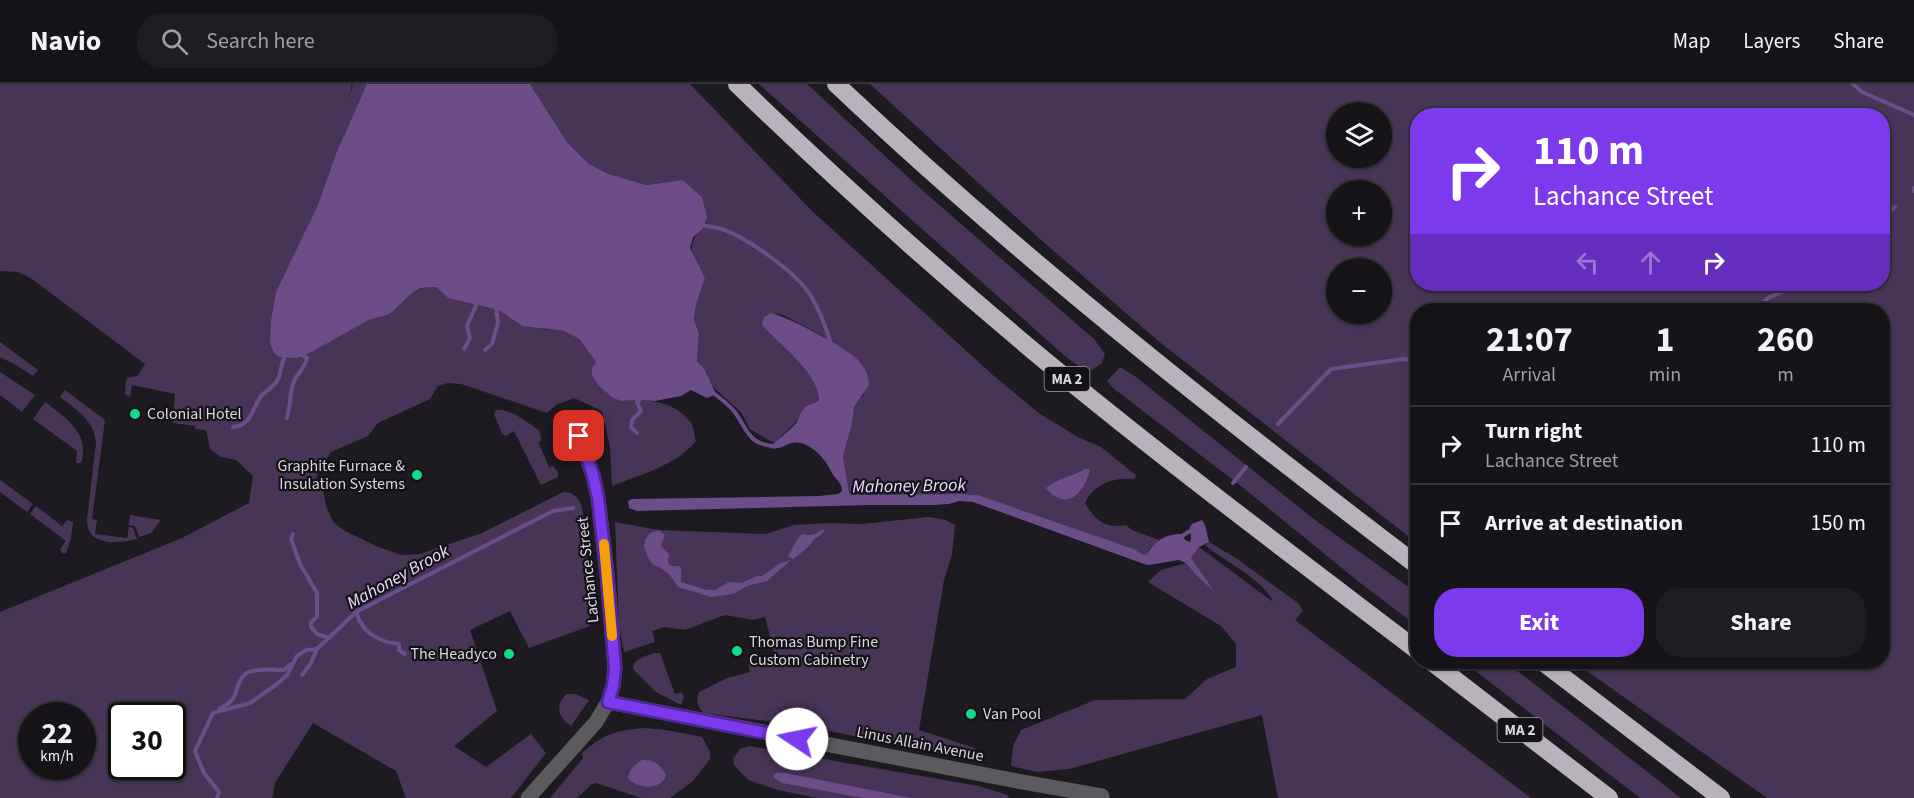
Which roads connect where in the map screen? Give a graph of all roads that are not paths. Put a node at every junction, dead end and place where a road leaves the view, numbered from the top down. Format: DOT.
graph roads {
  1 [pos="737,84"];
  2 [pos="836,84"];
  3 [pos="579,436"];
  4 [pos="1410,560"];
  5 [pos="1410,645"];
  6 [pos="1441,669"];
  7 [pos="1552,669"];
  8 [pos="608,702"];
  9 [pos="1102,796"];
  10 [pos="528,798"];
  11 [pos="1609,798"];
  12 [pos="1720,798"];
  1 -- 5 [label="highway, MA 2"];
  2 -- 4 [label="highway"];
  3 -- 8 [label="street, Lachance Street"];
  6 -- 11 [label="highway, MA 2"];
  7 -- 12 [label="highway"];
  8 -- 9 [label="street, Linus Allain Avenue"];
  8 -- 10 [label="street"];
}
